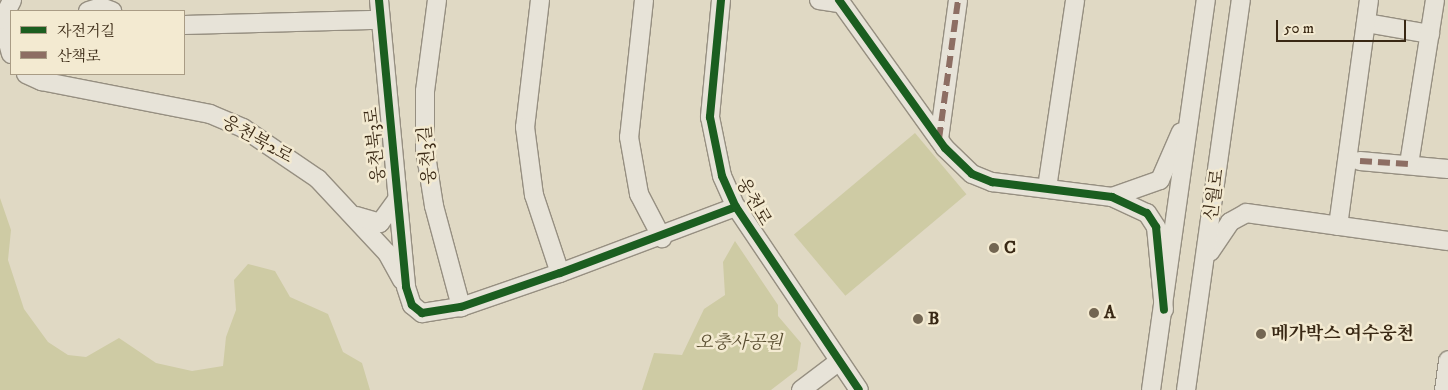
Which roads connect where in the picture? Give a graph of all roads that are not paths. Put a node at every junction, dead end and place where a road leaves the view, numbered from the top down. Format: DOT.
graph roads {
  1 [pos="12,0"];
  2 [pos="379,0"];
  3 [pos="437,0"];
  4 [pos="540,0"];
  5 [pos="644,0"];
  6 [pos="721,0"];
  7 [pos="819,0"];
  8 [pos="958,0"];
  9 [pos="1075,0"];
  10 [pos="1206,0"];
  11 [pos="1241,0"];
  12 [pos="1369,0"];
  13 [pos="1435,0"];
  14 [pos="839,1"];
  15 [pos="91,10"];
  16 [pos="109,10"];
  17 [pos="380,20"];
  18 [pos="1366,23"];
  19 [pos="185,25"];
  20 [pos="1430,34"];
  21 [pos="10,50"];
  22 [pos="28,75"];
  23 [pos="1190,109"];
  24 [pos="939,139"];
  25 [pos="1360,161"];
  26 [pos="1409,164"];
  27 [pos="1448,169"];
  28 [pos="1047,188"];
  29 [pos="1112,197"];
  30 [pos="397,200"];
  31 [pos="736,207"];
  32 [pos="353,215"];
  33 [pos="1338,226"];
  34 [pos="662,238"];
  35 [pos="1448,241"];
  36 [pos="1207,256"];
  37 [pos="560,273"];
  38 [pos="406,286"];
  39 [pos="460,307"];
  40 [pos="1164,310"];
  41 [pos="1448,360"];
  42 [pos="838,362"];
  43 [pos="801,390"];
  44 [pos="860,390"];
  45 [pos="1151,390"];
  46 [pos="1186,390"];
  47 [pos="1444,390"];
  1 -- 21 [label="street"];
  2 -- 17 [label="street, 웅천북3로"];
  3 -- 39 [label="street, 웅천3길"];
  4 -- 37 [label="street"];
  5 -- 34 [label="street"];
  6 -- 31 [label="street, 웅천로"];
  7 -- 14 [label="street"];
  8 -- 24 [label="street"];
  9 -- 28 [label="street"];
  10 -- 23 [label="street, 신월로"];
  11 -- 36 [label="street, 신월로"];
  12 -- 18 [label="street"];
  13 -- 20 [label="street"];
  14 -- 24 [label="street"];
  15 -- 16 [label="street"];
  17 -- 19 [label="street"];
  17 -- 30 [label="street, 웅천북3로"];
  18 -- 20 [label="street"];
  18 -- 33 [label="street"];
  20 -- 26 [label="street"];
  22 -- 32 [label="street, 웅천북2로"];
  23 -- 29 [label="street"];
  23 -- 40 [label="street, 신월로"];
  24 -- 28 [label="street"];
  25 -- 26 [label="street"];
  26 -- 27 [label="street"];
  28 -- 29 [label="street"];
  29 -- 40 [label="street"];
  30 -- 32 [label="street"];
  30 -- 38 [label="street, 웅천북3로"];
  31 -- 34 [label="street"];
  31 -- 42 [label="street, 웅천로"];
  32 -- 38 [label="street, 웅천북2로"];
  33 -- 35 [label="street"];
  33 -- 36 [label="street"];
  34 -- 37 [label="street"];
  36 -- 46 [label="street, 신월로"];
  37 -- 39 [label="street"];
  38 -- 39 [label="street"];
  40 -- 45 [label="street, 신월로"];
  41 -- 47 [label="street"];
  42 -- 43 [label="street"];
  42 -- 44 [label="street, 웅천로"];
}
